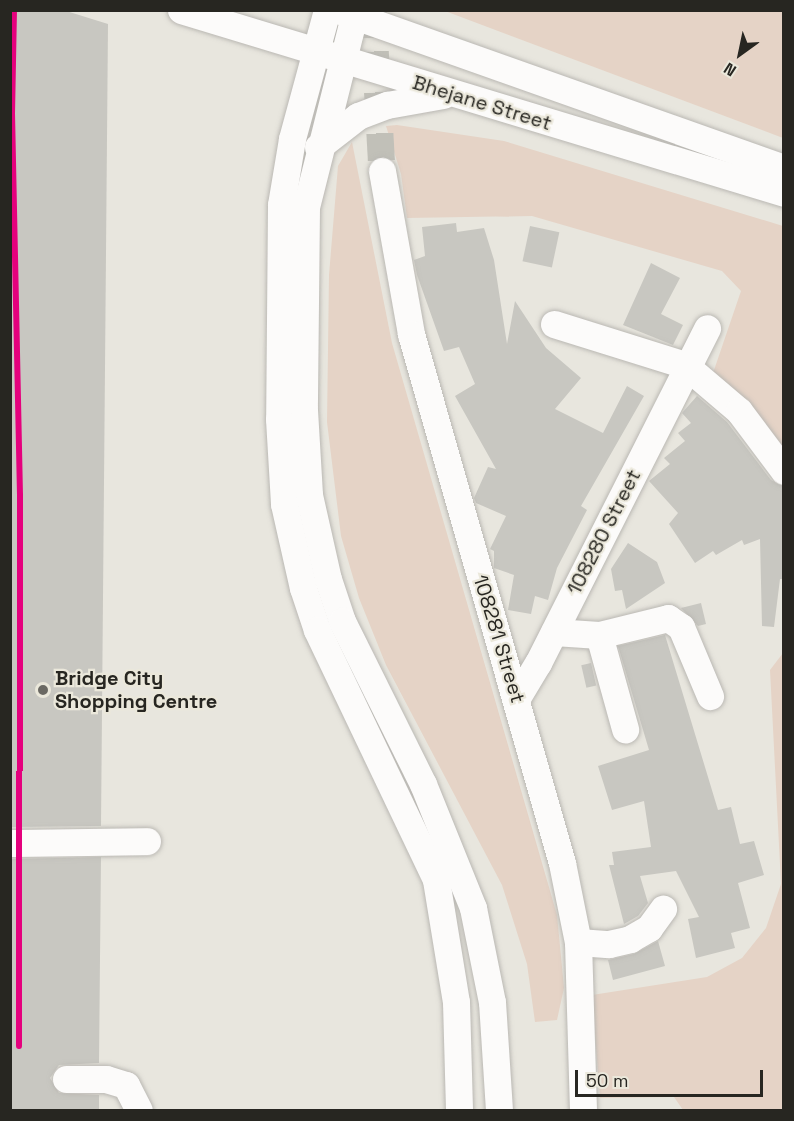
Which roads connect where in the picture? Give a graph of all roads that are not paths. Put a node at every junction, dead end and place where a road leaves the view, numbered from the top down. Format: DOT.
graph roads {
  1 [pos="181,10"];
  2 [pos="327,10"];
  3 [pos="346,13"];
  4 [pos="315,50"];
  5 [pos="342,59"];
  6 [pos="450,94"];
  7 [pos="318,147"];
  8 [pos="783,168"];
  9 [pos="382,171"];
  10 [pos="783,193"];
  11 [pos="554,324"];
  12 [pos="707,328"];
  13 [pos="685,365"];
  14 [pos="783,471"];
  15 [pos="554,632"];
  16 [pos="599,635"];
  17 [pos="518,696"];
  18 [pos="710,696"];
  19 [pos="625,729"];
  20 [pos="147,841"];
  21 [pos="10,843"];
  22 [pos="663,909"];
  23 [pos="578,942"];
  24 [pos="66,1079"];
  25 [pos="139,1110"];
  26 [pos="459,1110"];
  27 [pos="499,1110"];
  28 [pos="583,1110"];
  1 -- 4 [label="street, Bhejane Street"];
  2 -- 4 [label="street"];
  3 -- 5 [label="street"];
  3 -- 8 [label="street, Bhejane Street"];
  4 -- 5 [label="street, Bhejane Street"];
  4 -- 26 [label="street"];
  5 -- 6 [label="street, Bhejane Street"];
  5 -- 7 [label="street"];
  6 -- 7 [label="street"];
  6 -- 10 [label="street, Bhejane Street"];
  7 -- 27 [label="street"];
  9 -- 17 [label="street, 108281 Street"];
  11 -- 13 [label="street"];
  12 -- 13 [label="street, 108280 Street"];
  13 -- 14 [label="street"];
  13 -- 15 [label="street, 108280 Street"];
  15 -- 16 [label="street"];
  15 -- 17 [label="street, 108280 Street"];
  16 -- 18 [label="street"];
  16 -- 19 [label="street"];
  17 -- 23 [label="street, 108281 Street"];
  20 -- 21 [label="street"];
  22 -- 23 [label="street"];
  23 -- 28 [label="street, 108281 Street"];
  24 -- 25 [label="street"];
}
